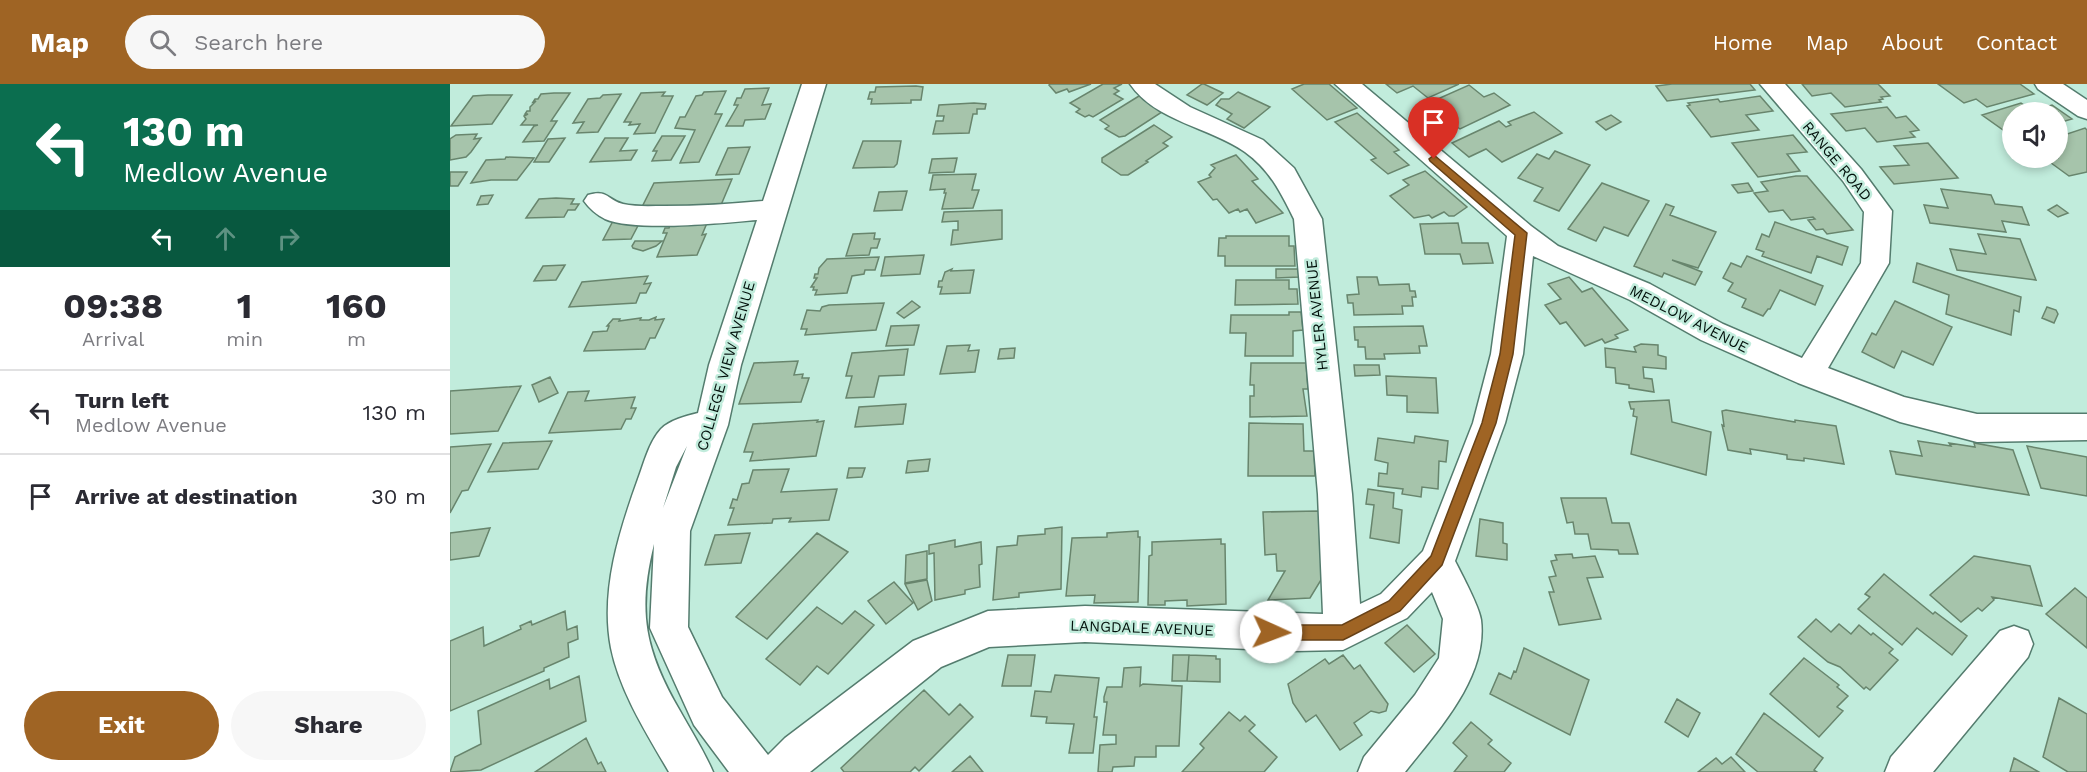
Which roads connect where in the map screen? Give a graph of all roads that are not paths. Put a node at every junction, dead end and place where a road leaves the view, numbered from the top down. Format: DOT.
graph roads {
  1 [pos="814,84"];
  2 [pos="1142,84"];
  3 [pos="1347,84"];
  4 [pos="1772,84"];
  5 [pos="2047,84"];
  6 [pos="2087,111"];
  7 [pos="598,201"];
  8 [pos="774,209"];
  9 [pos="1521,233"];
  10 [pos="1809,374"];
  11 [pos="712,425"];
  12 [pos="2087,427"];
  13 [pos="1437,561"];
  14 [pos="1343,632"];
  15 [pos="2014,644"];
  16 [pos="692,772"];
  17 [pos="755,772"];
  18 [pos="780,772"];
  19 [pos="1379,772"];
  20 [pos="1906,772"];
  1 -- 8 [label="street, COLLEGE VIEW AVENUE"];
  2 -- 14 [label="street, HYLER AVENUE"];
  3 -- 9 [label="street, MEDLOW AVENUE"];
  4 -- 10 [label="street, RANGE ROAD"];
  5 -- 6 [label="street"];
  7 -- 8 [label="street"];
  8 -- 11 [label="street, COLLEGE VIEW AVENUE"];
  9 -- 10 [label="street, MEDLOW AVENUE"];
  9 -- 13 [label="street, LANGDALE AVENUE"];
  10 -- 12 [label="street, MEDLOW AVENUE"];
  11 -- 16 [label="street"];
  11 -- 17 [label="street, COLLEGE VIEW AVENUE"];
  13 -- 14 [label="street, LANGDALE AVENUE"];
  13 -- 19 [label="street"];
  14 -- 18 [label="street, LANGDALE AVENUE"];
  15 -- 20 [label="street"];
}
